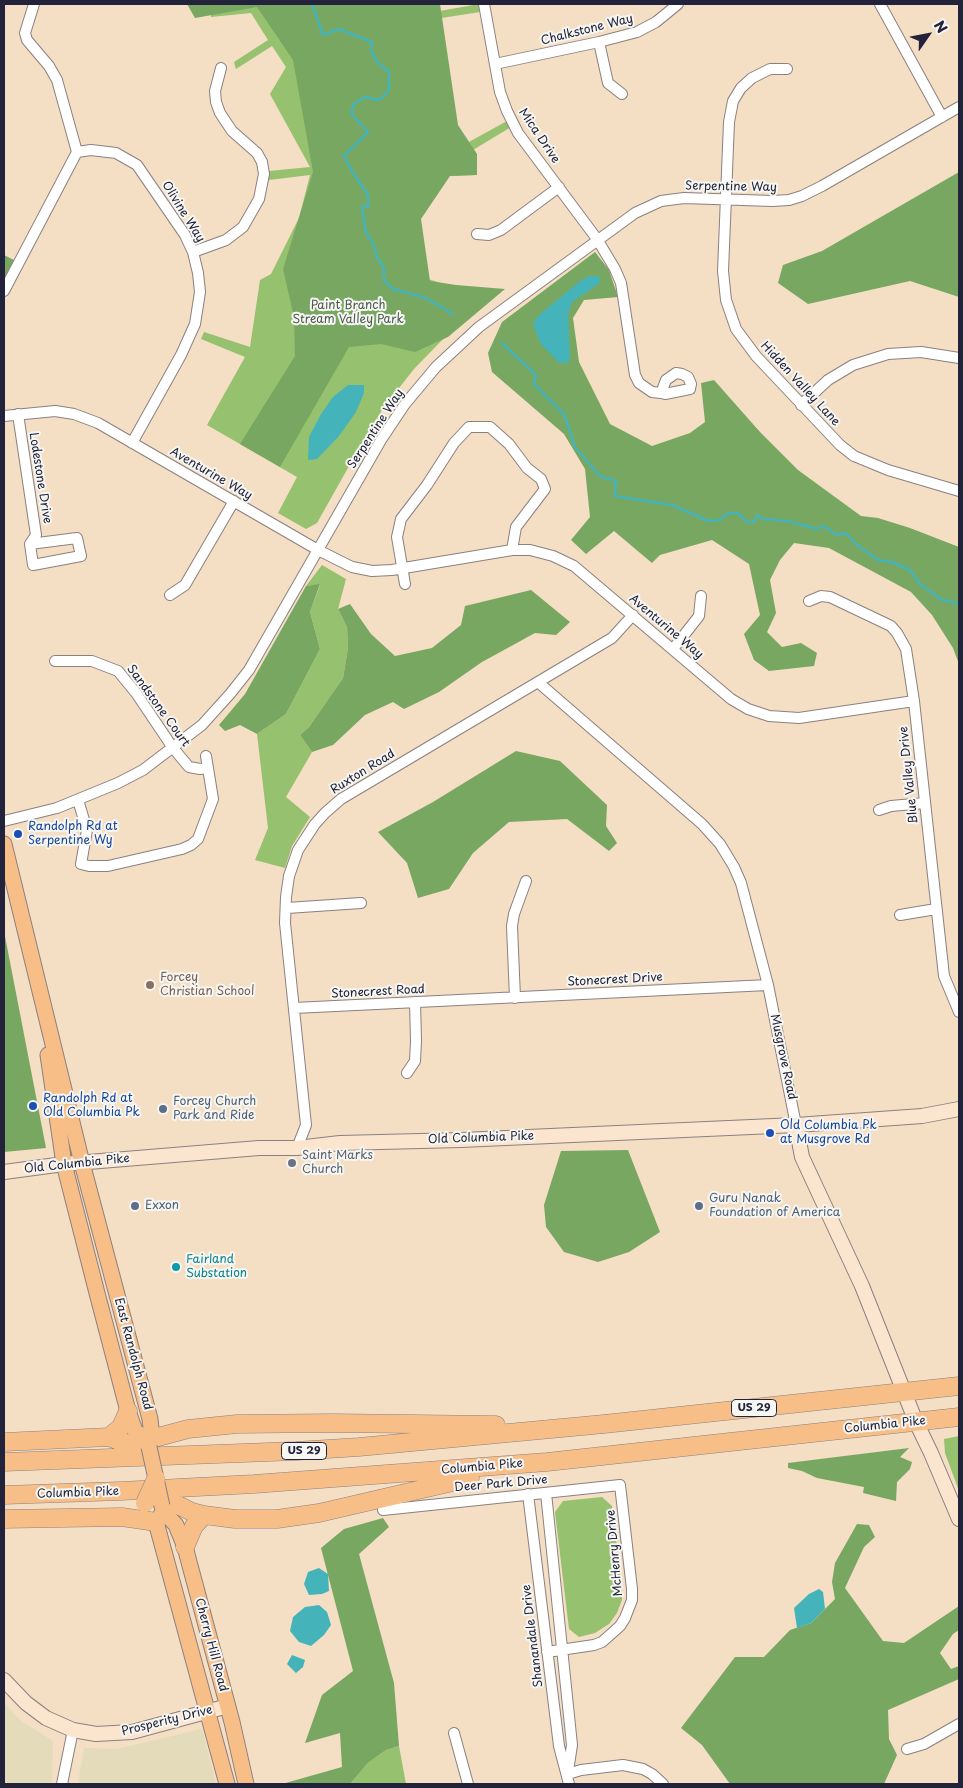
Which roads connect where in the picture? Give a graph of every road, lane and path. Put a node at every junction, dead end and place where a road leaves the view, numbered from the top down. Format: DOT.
graph roads {
  1 [pos="34,4"];
  2 [pos="484,4"];
  3 [pos="678,4"];
  4 [pos="880,4"];
  5 [pos="599,42"];
  6 [pos="495,64"];
  7 [pos="220,68"];
  8 [pos="788,69"];
  9 [pos="622,94"];
  10 [pos="959,108"];
  11 [pos="942,117"];
  12 [pos="77,152"];
  13 [pos="559,187"];
  14 [pos="726,199"];
  15 [pos="477,234"];
  16 [pos="597,240"];
  17 [pos="193,252"];
  18 [pos="4,290"];
  19 [pos="959,358"];
  20 [pos="661,394"];
  21 [pos="802,405"];
  22 [pos="18,414"];
  23 [pos="4,416"];
  24 [pos="132,443"];
  25 [pos="959,492"];
  26 [pos="234,501"];
  27 [pos="30,544"];
  28 [pos="318,550"];
  29 [pos="512,550"];
  30 [pos="403,568"];
  31 [pos="404,584"];
  32 [pos="170,595"];
  33 [pos="701,596"];
  34 [pos="809,601"];
  35 [pos="633,615"];
  36 [pos="673,649"];
  37 [pos="55,661"];
  38 [pos="539,683"];
  39 [pos="914,701"];
  40 [pos="173,748"];
  41 [pos="206,756"];
  42 [pos="208,768"];
  43 [pos="78,800"];
  44 [pos="925,803"];
  45 [pos="879,810"];
  46 [pos="4,821"];
  47 [pos="4,844"];
  48 [pos="526,881"];
  49 [pos="361,903"];
  50 [pos="287,908"];
  51 [pos="936,909"];
  52 [pos="900,915"];
  53 [pos="768,985"];
  54 [pos="41,994"];
  55 [pos="515,998"];
  56 [pos="956,1000"];
  57 [pos="463,1001"];
  58 [pos="415,1002"];
  59 [pos="294,1008"];
  60 [pos="959,1012"];
  61 [pos="407,1074"];
  62 [pos="959,1109"];
  63 [pos="796,1124"];
  64 [pos="297,1148"];
  65 [pos="82,1163"];
  66 [pos="64,1164"];
  67 [pos="4,1172"];
  68 [pos="959,1386"];
  69 [pos="904,1392"];
  70 [pos="128,1411"];
  71 [pos="959,1417"];
  72 [pos="916,1422"];
  73 [pos="604,1424"];
  74 [pos="110,1438"];
  75 [pos="4,1442"];
  76 [pos="147,1447"];
  77 [pos="4,1462"];
  78 [pos="547,1462"];
  79 [pos="620,1485"];
  80 [pos="546,1493"];
  81 [pos="528,1494"];
  82 [pos="4,1495"];
  83 [pos="160,1503"];
  84 [pos="384,1510"];
  85 [pos="204,1515"];
  86 [pos="4,1519"];
  87 [pos="959,1519"];
  88 [pos="184,1547"];
  89 [pos="562,1650"];
  90 [pos="547,1652"];
  91 [pos="4,1680"];
  92 [pos="228,1706"];
  93 [pos="207,1712"];
  94 [pos="959,1724"];
  95 [pos="73,1730"];
  96 [pos="454,1733"];
  97 [pos="907,1749"];
  98 [pos="568,1779"];
  99 [pos="62,1784"];
  100 [pos="227,1784"];
  101 [pos="246,1784"];
  102 [pos="468,1784"];
  103 [pos="663,1784"];
  1 -- 12 [label="street"];
  2 -- 6 [label="street, Mica Drive"];
  3 -- 5 [label="street, Chalkstone Way"];
  4 -- 11 [label="street"];
  5 -- 6 [label="street, Chalkstone Way"];
  5 -- 9 [label="street"];
  6 -- 13 [label="street, Mica Drive"];
  7 -- 17 [label="street"];
  8 -- 14 [label="street, Hidden Valley Lane"];
  10 -- 11 [label="street, Serpentine Way"];
  11 -- 14 [label="street, Serpentine Way"];
  12 -- 17 [label="street, Olivine Way"];
  12 -- 18 [label="street"];
  13 -- 15 [label="street"];
  13 -- 16 [label="street, Mica Drive"];
  14 -- 16 [label="street, Serpentine Way"];
  14 -- 21 [label="street, Hidden Valley Lane"];
  16 -- 20 [label="street, Mica Drive"];
  16 -- 28 [label="street, Serpentine Way"];
  17 -- 24 [label="street, Olivine Way"];
  19 -- 21 [label="street"];
  21 -- 25 [label="street, Hidden Valley Lane"];
  22 -- 23 [label="street, Aventurine Way"];
  22 -- 24 [label="street, Aventurine Way"];
  22 -- 27 [label="street, Lodestone Drive"];
  24 -- 26 [label="street, Aventurine Way"];
  26 -- 28 [label="street, Aventurine Way"];
  26 -- 32 [label="street"];
  27 -- 27 [label="street, Lodestone Drive"];
  28 -- 30 [label="street, Aventurine Way"];
  28 -- 40 [label="street, Serpentine Way"];
  29 -- 30 [label="street, Aventurine Way"];
  29 -- 30 [label="street"];
  29 -- 35 [label="street, Aventurine Way"];
  30 -- 31 [label="street"];
  33 -- 36 [label="street"];
  34 -- 39 [label="street, Blue Valley Drive"];
  35 -- 36 [label="street, Aventurine Way"];
  35 -- 38 [label="street, Ruxton Road"];
  36 -- 39 [label="street, Aventurine Way"];
  37 -- 40 [label="street, Sandstone Court"];
  38 -- 50 [label="street, Ruxton Road"];
  38 -- 53 [label="street, Musgrove Road"];
  39 -- 44 [label="street, Blue Valley Drive"];
  40 -- 42 [label="street, Sandstone Court"];
  40 -- 43 [label="street, Serpentine Way"];
  41 -- 42 [label="street"];
  42 -- 43 [label="street"];
  43 -- 46 [label="street, Serpentine Way"];
  44 -- 45 [label="street"];
  44 -- 51 [label="street, Blue Valley Drive"];
  47 -- 54 [label="main road, East Randolph Road"];
  48 -- 55 [label="street"];
  49 -- 50 [label="street"];
  50 -- 59 [label="street, Ruxton Road"];
  51 -- 52 [label="street"];
  51 -- 56 [label="street, Blue Valley Drive"];
  53 -- 55 [label="street, Stonecrest Drive"];
  53 -- 63 [label="street, Musgrove Road"];
  54 -- 65 [label="main road, East Randolph Road"];
  54 -- 66 [label="main road, East Randolph Road"];
  55 -- 57 [label="street, Stonecrest Drive"];
  56 -- 60 [label="street, Blue Valley Drive"];
  57 -- 58 [label="street, Stonecrest Road"];
  58 -- 59 [label="street, Stonecrest Road"];
  58 -- 61 [label="street"];
  59 -- 64 [label="street, Ruxton Road"];
  62 -- 63 [label="main road, Old Columbia Pike"];
  63 -- 64 [label="main road, Old Columbia Pike"];
  63 -- 69 [label="main road, Musgrove Road"];
  64 -- 65 [label="main road, Old Columbia Pike"];
  65 -- 66 [label="main road, Old Columbia Pike"];
  65 -- 76 [label="main road, East Randolph Road"];
  66 -- 67 [label="main road, Old Columbia Pike"];
  66 -- 70 [label="main road, East Randolph Road"];
  68 -- 69 [label="highway, US 29"];
  69 -- 72 [label="main road, Musgrove Road"];
  69 -- 73 [label="highway, US 29"];
  70 -- 74 [label="highway"];
  70 -- 76 [label="main road, East Randolph Road"];
  71 -- 72 [label="highway, Columbia Pike"];
  72 -- 78 [label="highway, Columbia Pike"];
  72 -- 87 [label="main road, Musgrove Road"];
  73 -- 76 [label="highway"];
  73 -- 77 [label="highway, US 29"];
  74 -- 75 [label="highway"];
  74 -- 76 [label="highway"];
  76 -- 83 [label="main road, Cherry Hill Road, bridge"];
  78 -- 82 [label="highway, Columbia Pike"];
  78 -- 85 [label="highway"];
  79 -- 80 [label="street, Deer Park Drive"];
  79 -- 89 [label="street, McHenry Drive"];
  80 -- 81 [label="street, Deer Park Drive"];
  80 -- 89 [label="street"];
  81 -- 84 [label="street, Deer Park Drive"];
  81 -- 90 [label="street, Shanandale Drive"];
  83 -- 85 [label="highway"];
  83 -- 86 [label="highway"];
  83 -- 88 [label="main road, Cherry Hill Road"];
  83 -- 93 [label="main road, Cherry Hill Road"];
  85 -- 88 [label="highway"];
  88 -- 92 [label="main road, Cherry Hill Road"];
  89 -- 90 [label="street, McHenry Drive"];
  89 -- 98 [label="street"];
  90 -- 98 [label="street, Shanandale Drive"];
  91 -- 95 [label="main road, Prosperity Drive"];
  92 -- 93 [label="main road, Prosperity Drive"];
  92 -- 101 [label="main road, Cherry Hill Road"];
  93 -- 95 [label="main road, Prosperity Drive"];
  93 -- 100 [label="main road, Cherry Hill Road"];
  94 -- 97 [label="street"];
  95 -- 99 [label="street"];
  96 -- 102 [label="street"];
  98 -- 103 [label="street"];
}
